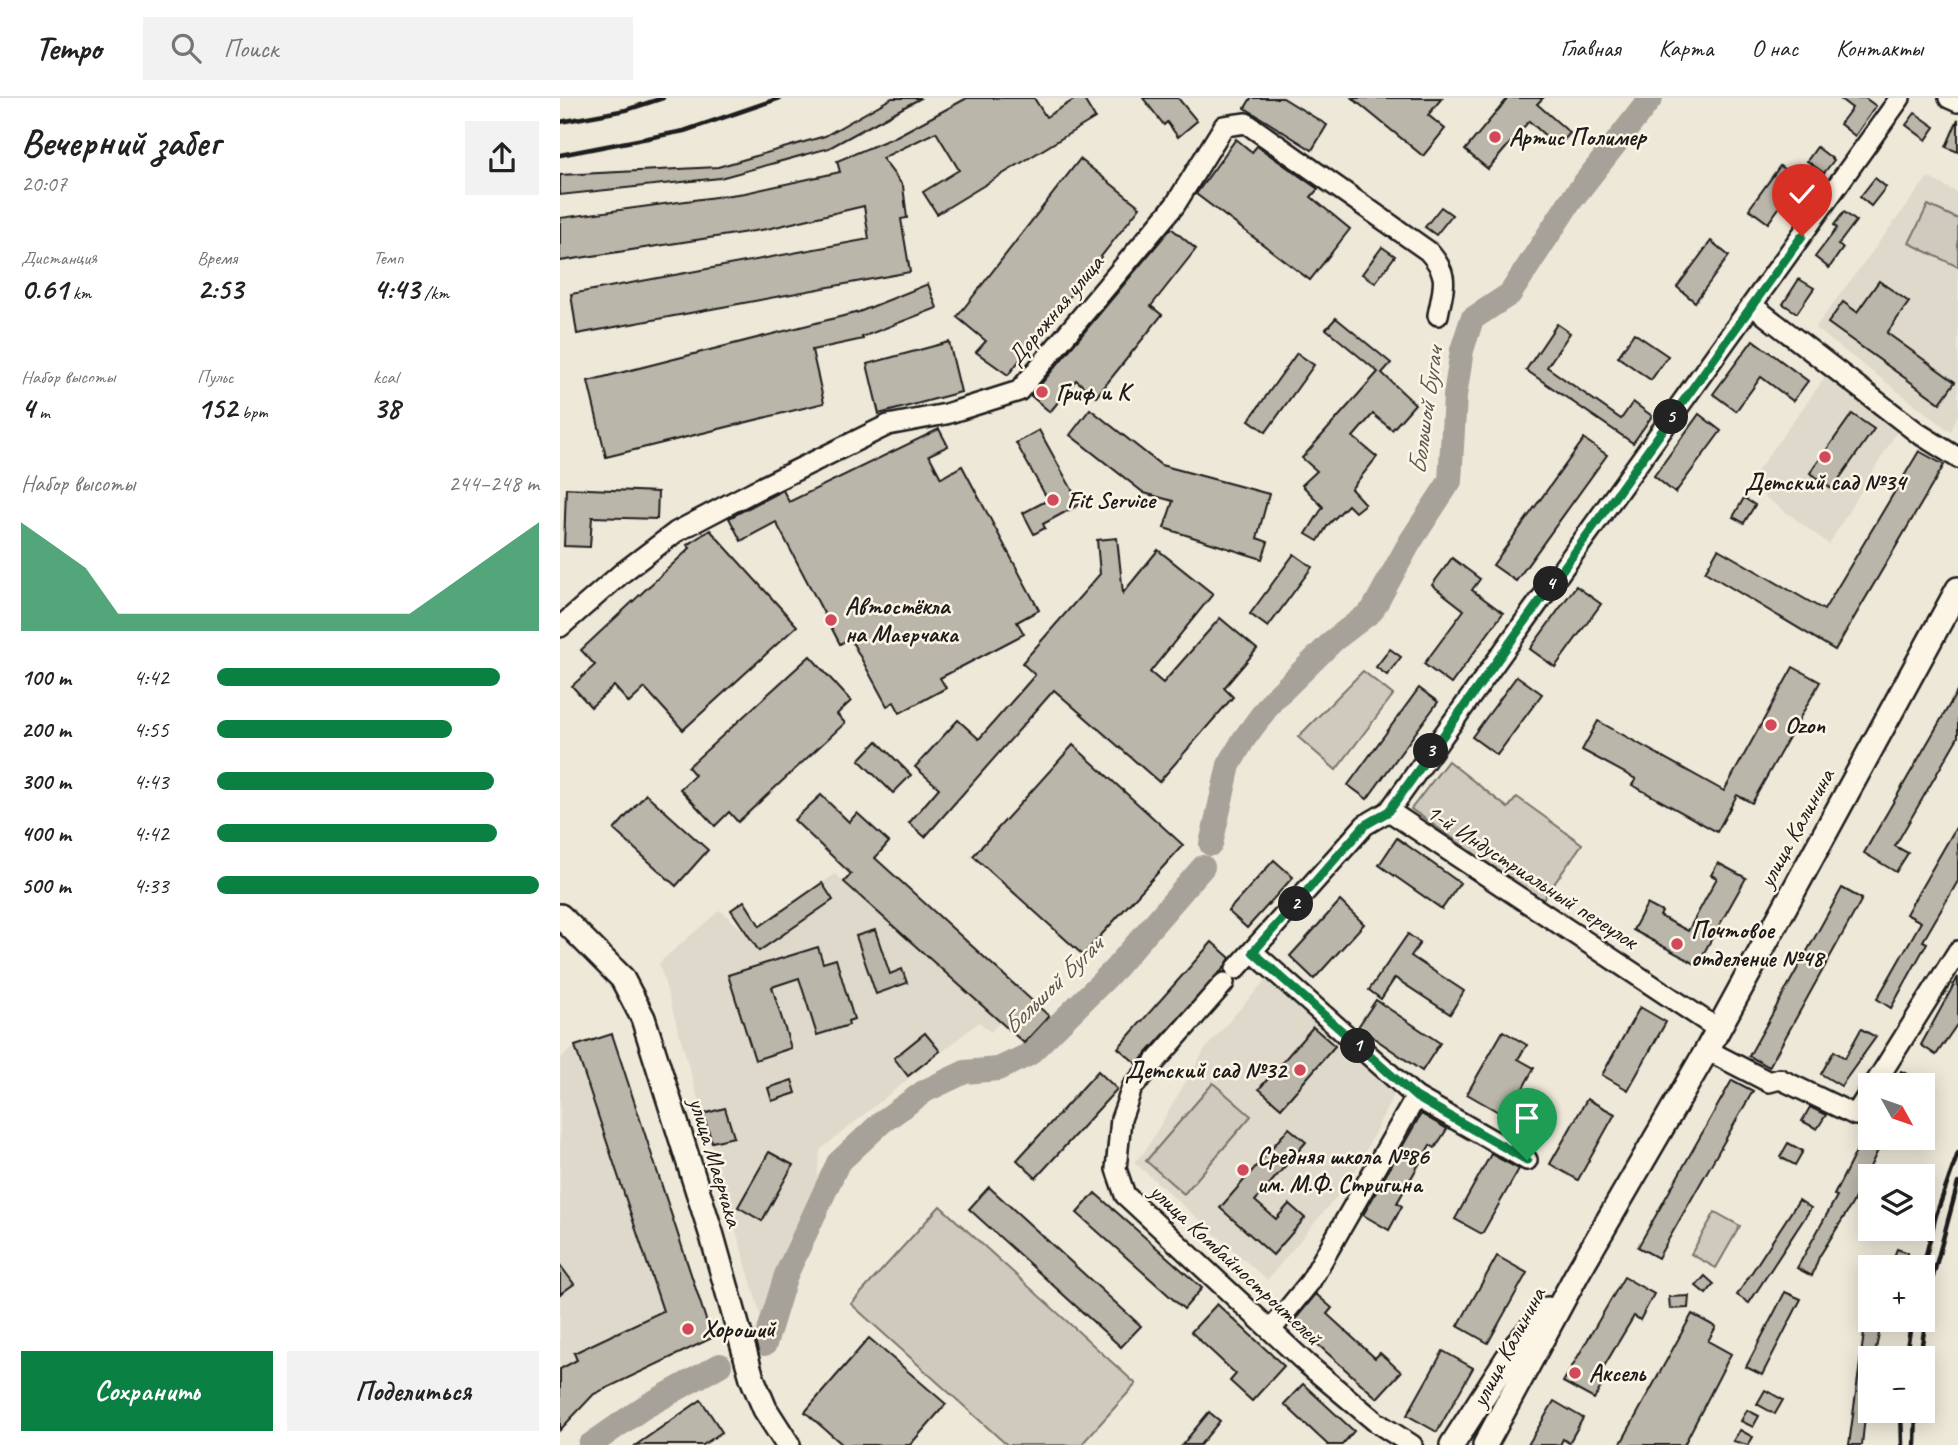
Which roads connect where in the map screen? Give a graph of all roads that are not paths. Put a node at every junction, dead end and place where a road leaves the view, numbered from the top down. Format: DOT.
graph roads {
  1 [pos="1900,98"];
  2 [pos="1949,98"];
  3 [pos="1958,102"];
  4 [pos="1753,306"];
  5 [pos="1438,315"];
  6 [pos="1958,458"];
  7 [pos="1958,589"];
  8 [pos="560,628"];
  9 [pos="1389,811"];
  10 [pos="560,916"];
  11 [pos="1958,951"];
  12 [pos="1253,952"];
  13 [pos="1718,1029"];
  14 [pos="1707,1050"];
  15 [pos="1882,1073"];
  16 [pos="1416,1097"];
  17 [pos="1858,1110"];
  18 [pos="1527,1160"];
  19 [pos="1577,1274"];
  20 [pos="1271,1330"];
  21 [pos="1491,1444"];
  22 [pos="788,1445"];
  23 [pos="1412,1445"];
  24 [pos="1452,1445"];
  1 -- 4 [label="street, улица Комбайностроителей"];
  2 -- 3 [label="street"];
  4 -- 6 [label="street"];
  4 -- 9 [label="street, улица Комбайностроителей"];
  5 -- 8 [label="street, Дорожная улица"];
  7 -- 13 [label="main road, улица Калинина"];
  9 -- 12 [label="street, улица Комбайностроителей"];
  9 -- 13 [label="street, 1-й Индустриальный переулок"];
  10 -- 22 [label="main road, улица Маерчака"];
  11 -- 15 [label="street"];
  12 -- 16 [label="street"];
  12 -- 20 [label="street, улица Комбайностроителей"];
  13 -- 14 [label="main road, улица Калинина"];
  14 -- 17 [label="street"];
  14 -- 19 [label="main road, улица Калинина"];
  16 -- 18 [label="street"];
  16 -- 20 [label="street"];
  19 -- 21 [label="main road, улица Калинина"];
  19 -- 24 [label="main road, улица Калинина"];
  20 -- 23 [label="street, улица Комбайностроителей"];
}
